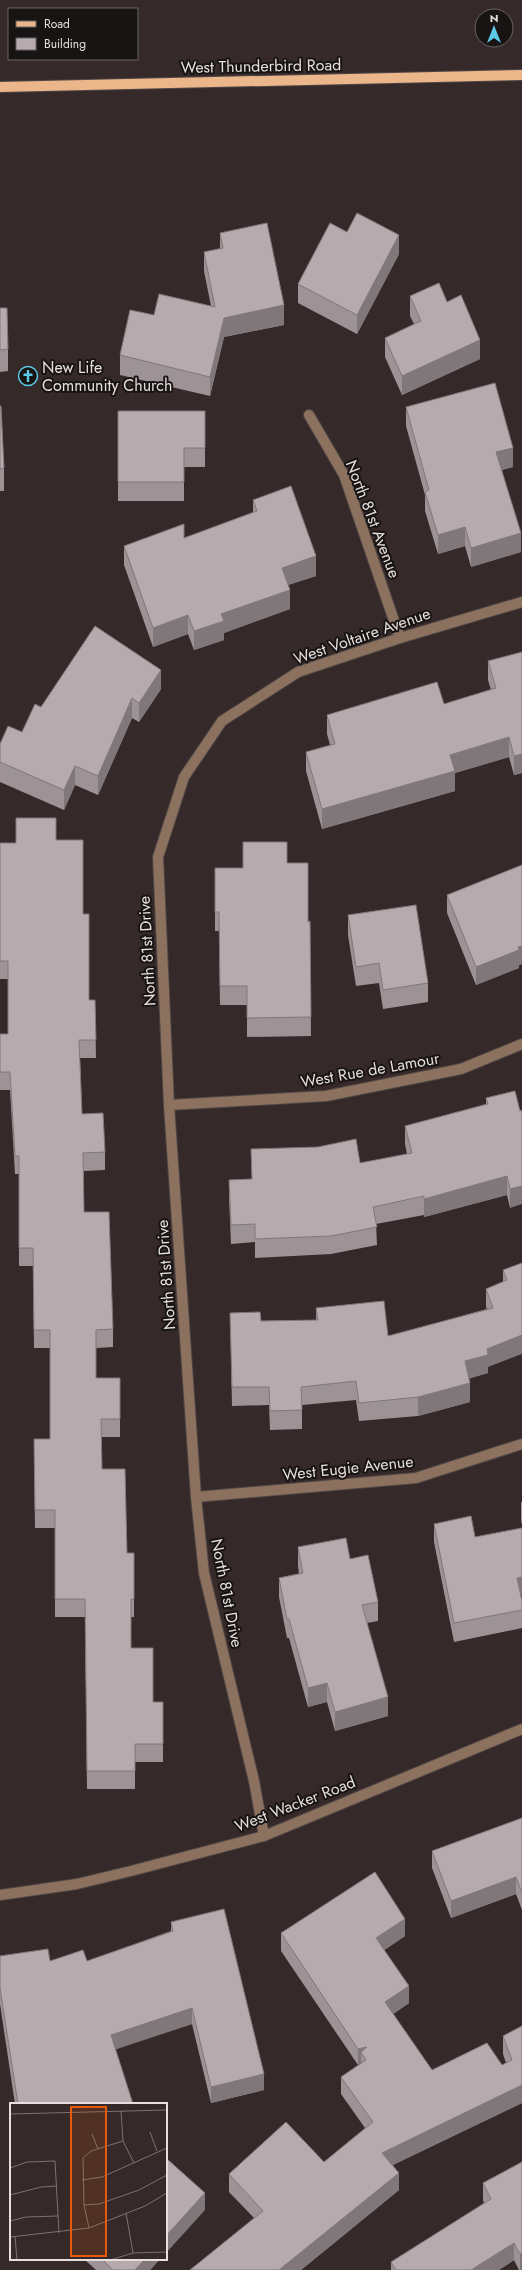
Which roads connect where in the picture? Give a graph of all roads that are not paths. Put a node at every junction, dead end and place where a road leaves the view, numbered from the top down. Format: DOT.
graph roads {
  1 [pos="522,75"];
  2 [pos="0,87"];
  3 [pos="309,415"];
  4 [pos="522,602"];
  5 [pos="400,638"];
  6 [pos="222,721"];
  7 [pos="522,1044"];
  8 [pos="169,1105"];
  9 [pos="522,1444"];
  10 [pos="196,1497"];
  11 [pos="522,1729"];
  12 [pos="264,1836"];
  13 [pos="0,1895"];
  1 -- 2 [label="main road, West Thunderbird Road"];
  3 -- 5 [label="street, North 81st Avenue"];
  4 -- 5 [label="street, West Voltaire Avenue"];
  5 -- 6 [label="street, West Voltaire Avenue"];
  6 -- 8 [label="street, North 81st Drive"];
  7 -- 8 [label="street, West Rue de Lamour"];
  8 -- 10 [label="street, North 81st Drive"];
  9 -- 10 [label="street, West Eugie Avenue"];
  10 -- 12 [label="street, North 81st Drive"];
  11 -- 12 [label="street, West Wacker Road"];
  12 -- 13 [label="street, West Wacker Road"];
}
